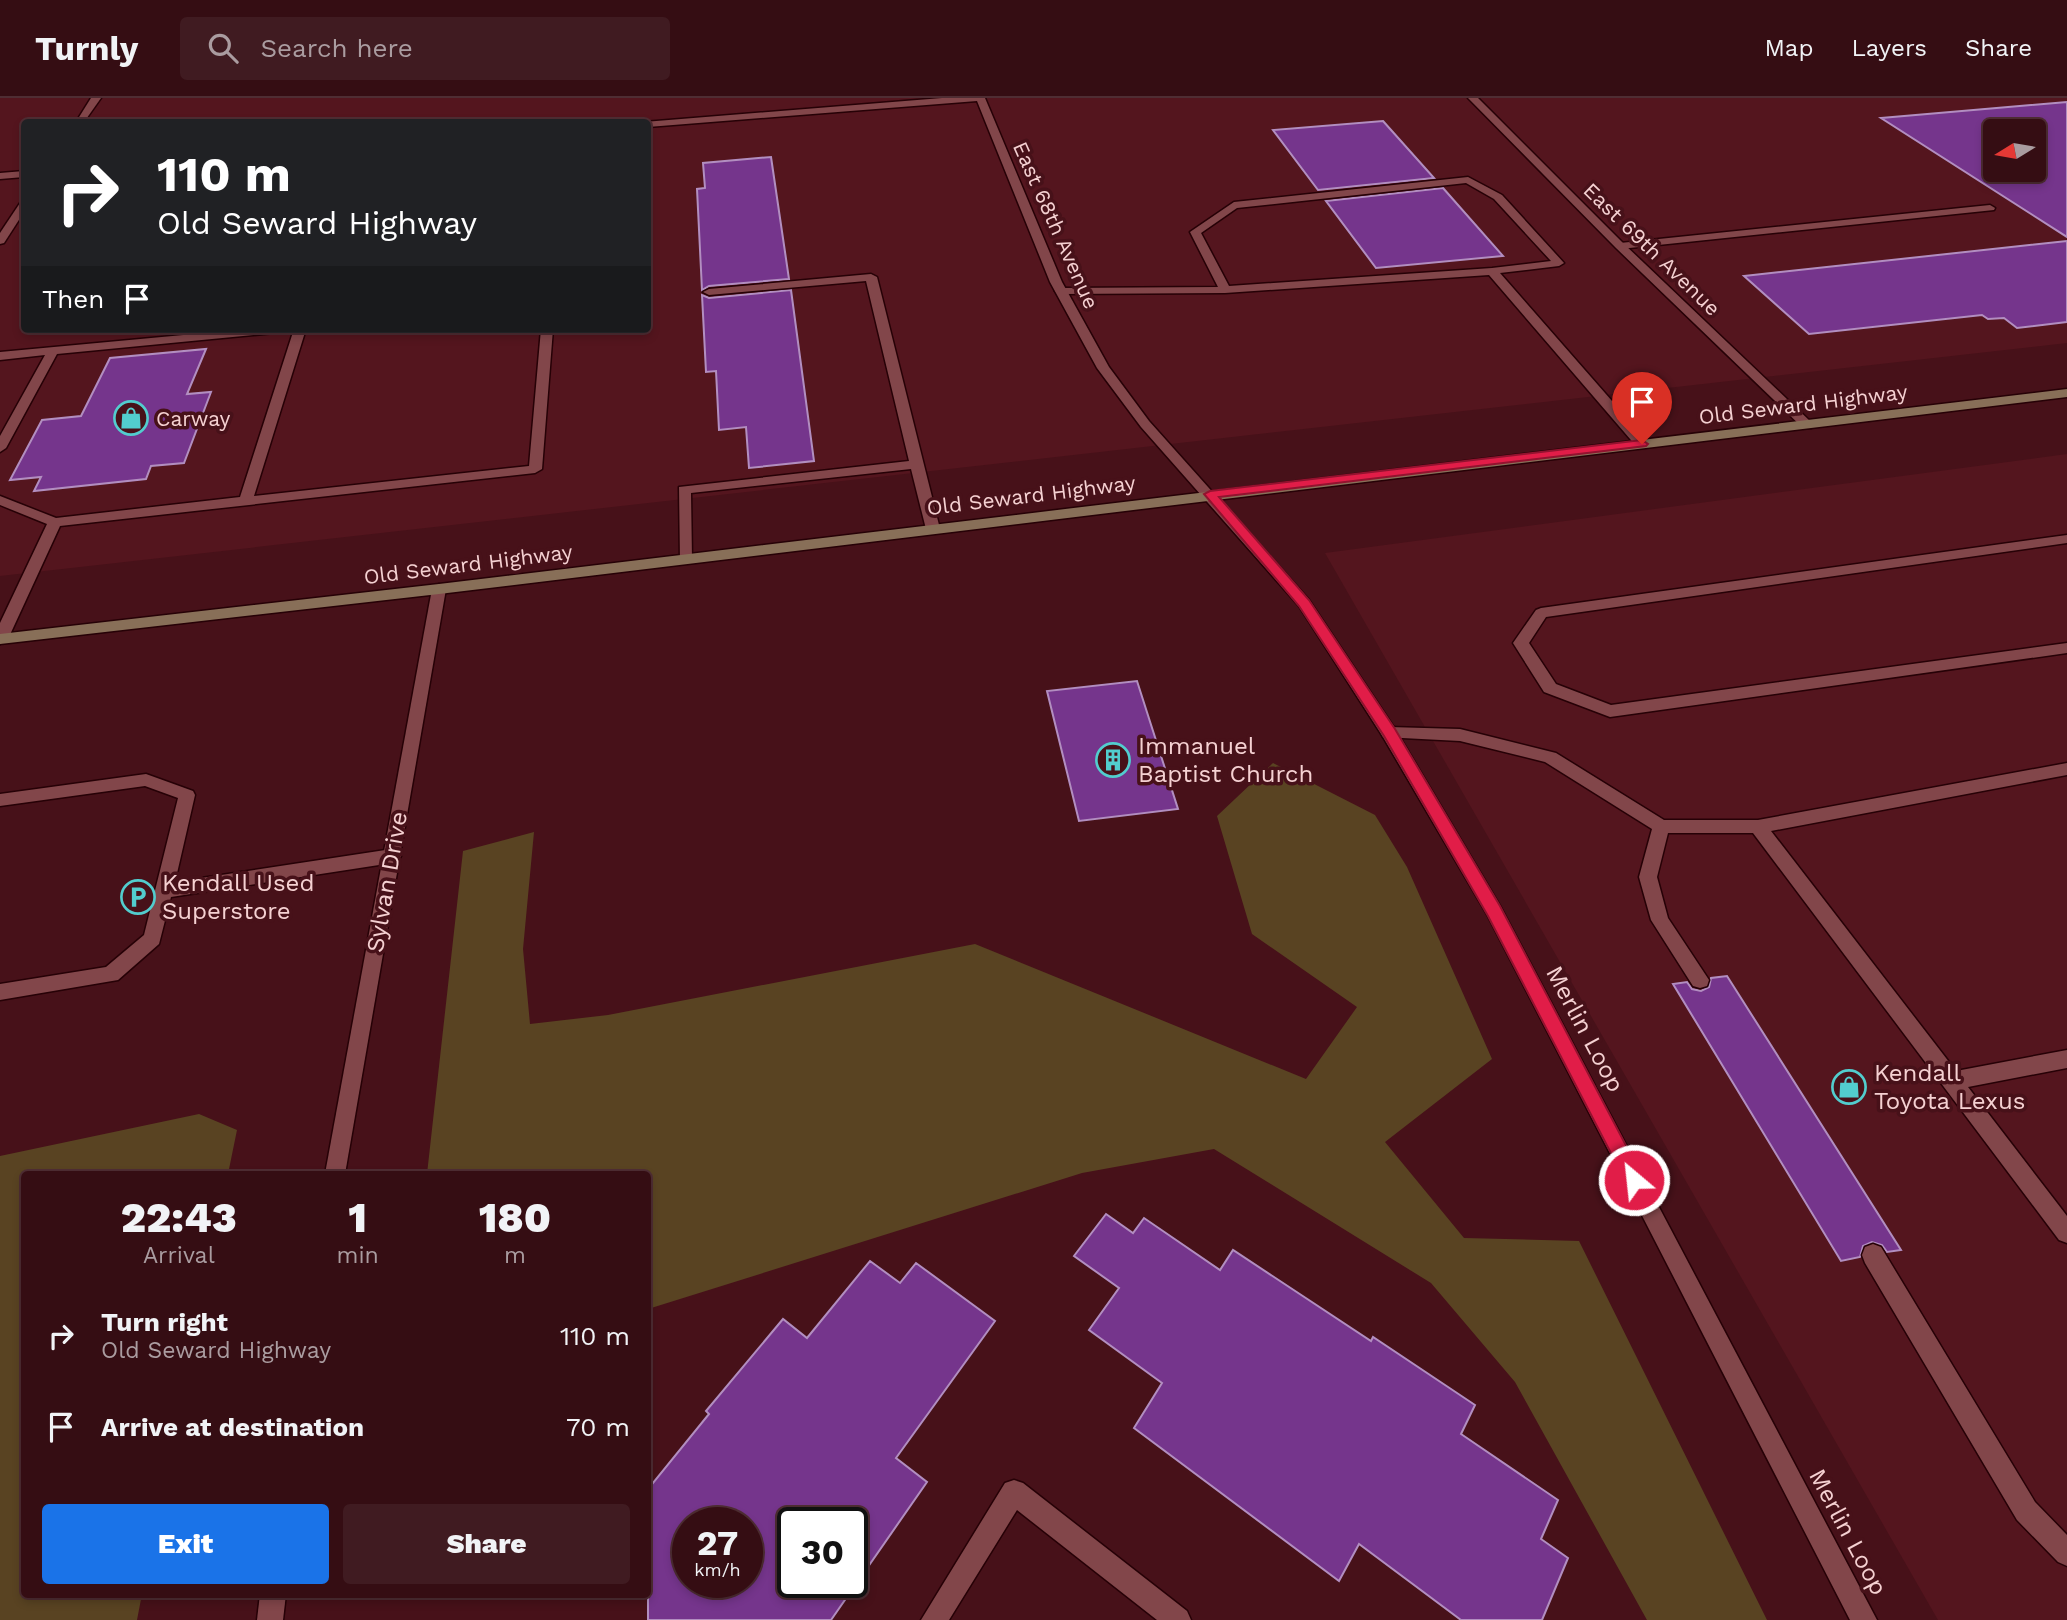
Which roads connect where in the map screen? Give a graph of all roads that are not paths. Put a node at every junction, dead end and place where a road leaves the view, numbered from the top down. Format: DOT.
graph roads {
  1 [pos="96,98"];
  2 [pos="978,98"];
  3 [pos="1473,98"];
  4 [pos="82,119"];
  5 [pos="651,124"];
  6 [pos="21,174"];
  7 [pos="0,176"];
  8 [pos="1990,208"];
  9 [pos="21,210"];
  10 [pos="0,242"];
  11 [pos="1620,246"];
  12 [pos="1492,271"];
  13 [pos="1225,290"];
  14 [pos="1061,291"];
  15 [pos="709,292"];
  16 [pos="243,333"];
  17 [pos="299,333"];
  18 [pos="547,333"];
  19 [pos="53,351"];
  20 [pos="0,356"];
  21 [pos="2067,393"];
  22 [pos="1807,425"];
  23 [pos="1642,444"];
  24 [pos="0,448"];
  25 [pos="916,464"];
  26 [pos="1210,494"];
  27 [pos="0,500"];
  28 [pos="246,501"];
  29 [pos="55,522"];
  30 [pos="933,529"];
  31 [pos="2067,539"];
  32 [pos="685,559"];
  33 [pos="439,589"];
  34 [pos="0,639"];
  35 [pos="2067,648"];
  36 [pos="1389,733"];
  37 [pos="2067,769"];
  38 [pos="0,800"];
  39 [pos="1661,826"];
  40 [pos="1758,827"];
  41 [pos="392,856"];
  42 [pos="163,891"];
  43 [pos="1700,980"];
  44 [pos="0,992"];
  45 [pos="2067,1059"];
  46 [pos="1951,1081"];
  47 [pos="336,1171"];
  48 [pos="2067,1233"];
  49 [pos="1873,1255"];
  50 [pos="2067,1553"];
  51 [pos="273,1598"];
  52 [pos="270,1620"];
  53 [pos="934,1620"];
  54 [pos="1178,1620"];
  55 [pos="1864,1620"];
  1 -- 4 [label="street"];
  2 -- 5 [label="street"];
  2 -- 14 [label="street, East 68th Avenue"];
  3 -- 11 [label="street, East 69th Avenue"];
  6 -- 7 [label="street"];
  8 -- 11 [label="street"];
  9 -- 10 [label="street"];
  11 -- 22 [label="street, East 69th Avenue"];
  12 -- 13 [label="street"];
  12 -- 13 [label="street"];
  12 -- 23 [label="street"];
  13 -- 14 [label="street"];
  14 -- 26 [label="street, East 68th Avenue"];
  15 -- 25 [label="street"];
  16 -- 19 [label="street"];
  17 -- 28 [label="street"];
  18 -- 28 [label="street"];
  19 -- 20 [label="street"];
  19 -- 24 [label="street"];
  21 -- 22 [label="main road, Old Seward Highway"];
  22 -- 23 [label="main road, Old Seward Highway"];
  23 -- 26 [label="main road, Old Seward Highway"];
  25 -- 30 [label="street"];
  25 -- 32 [label="street"];
  26 -- 30 [label="main road, Old Seward Highway"];
  26 -- 36 [label="street, Merlin Loop"];
  27 -- 29 [label="street"];
  28 -- 29 [label="street"];
  29 -- 34 [label="street"];
  30 -- 32 [label="main road, Old Seward Highway"];
  31 -- 35 [label="street"];
  32 -- 33 [label="main road, Old Seward Highway"];
  33 -- 34 [label="main road, Old Seward Highway"];
  33 -- 41 [label="street, Sylvan Drive"];
  36 -- 39 [label="street"];
  36 -- 55 [label="street, Merlin Loop"];
  37 -- 40 [label="street"];
  38 -- 42 [label="street"];
  39 -- 40 [label="street"];
  39 -- 43 [label="street"];
  40 -- 46 [label="street"];
  41 -- 42 [label="street"];
  41 -- 47 [label="street, Sylvan Drive"];
  42 -- 44 [label="street"];
  45 -- 46 [label="street"];
  46 -- 48 [label="street"];
  49 -- 50 [label="street"];
  51 -- 52 [label="street"];
  53 -- 54 [label="street"];
}
